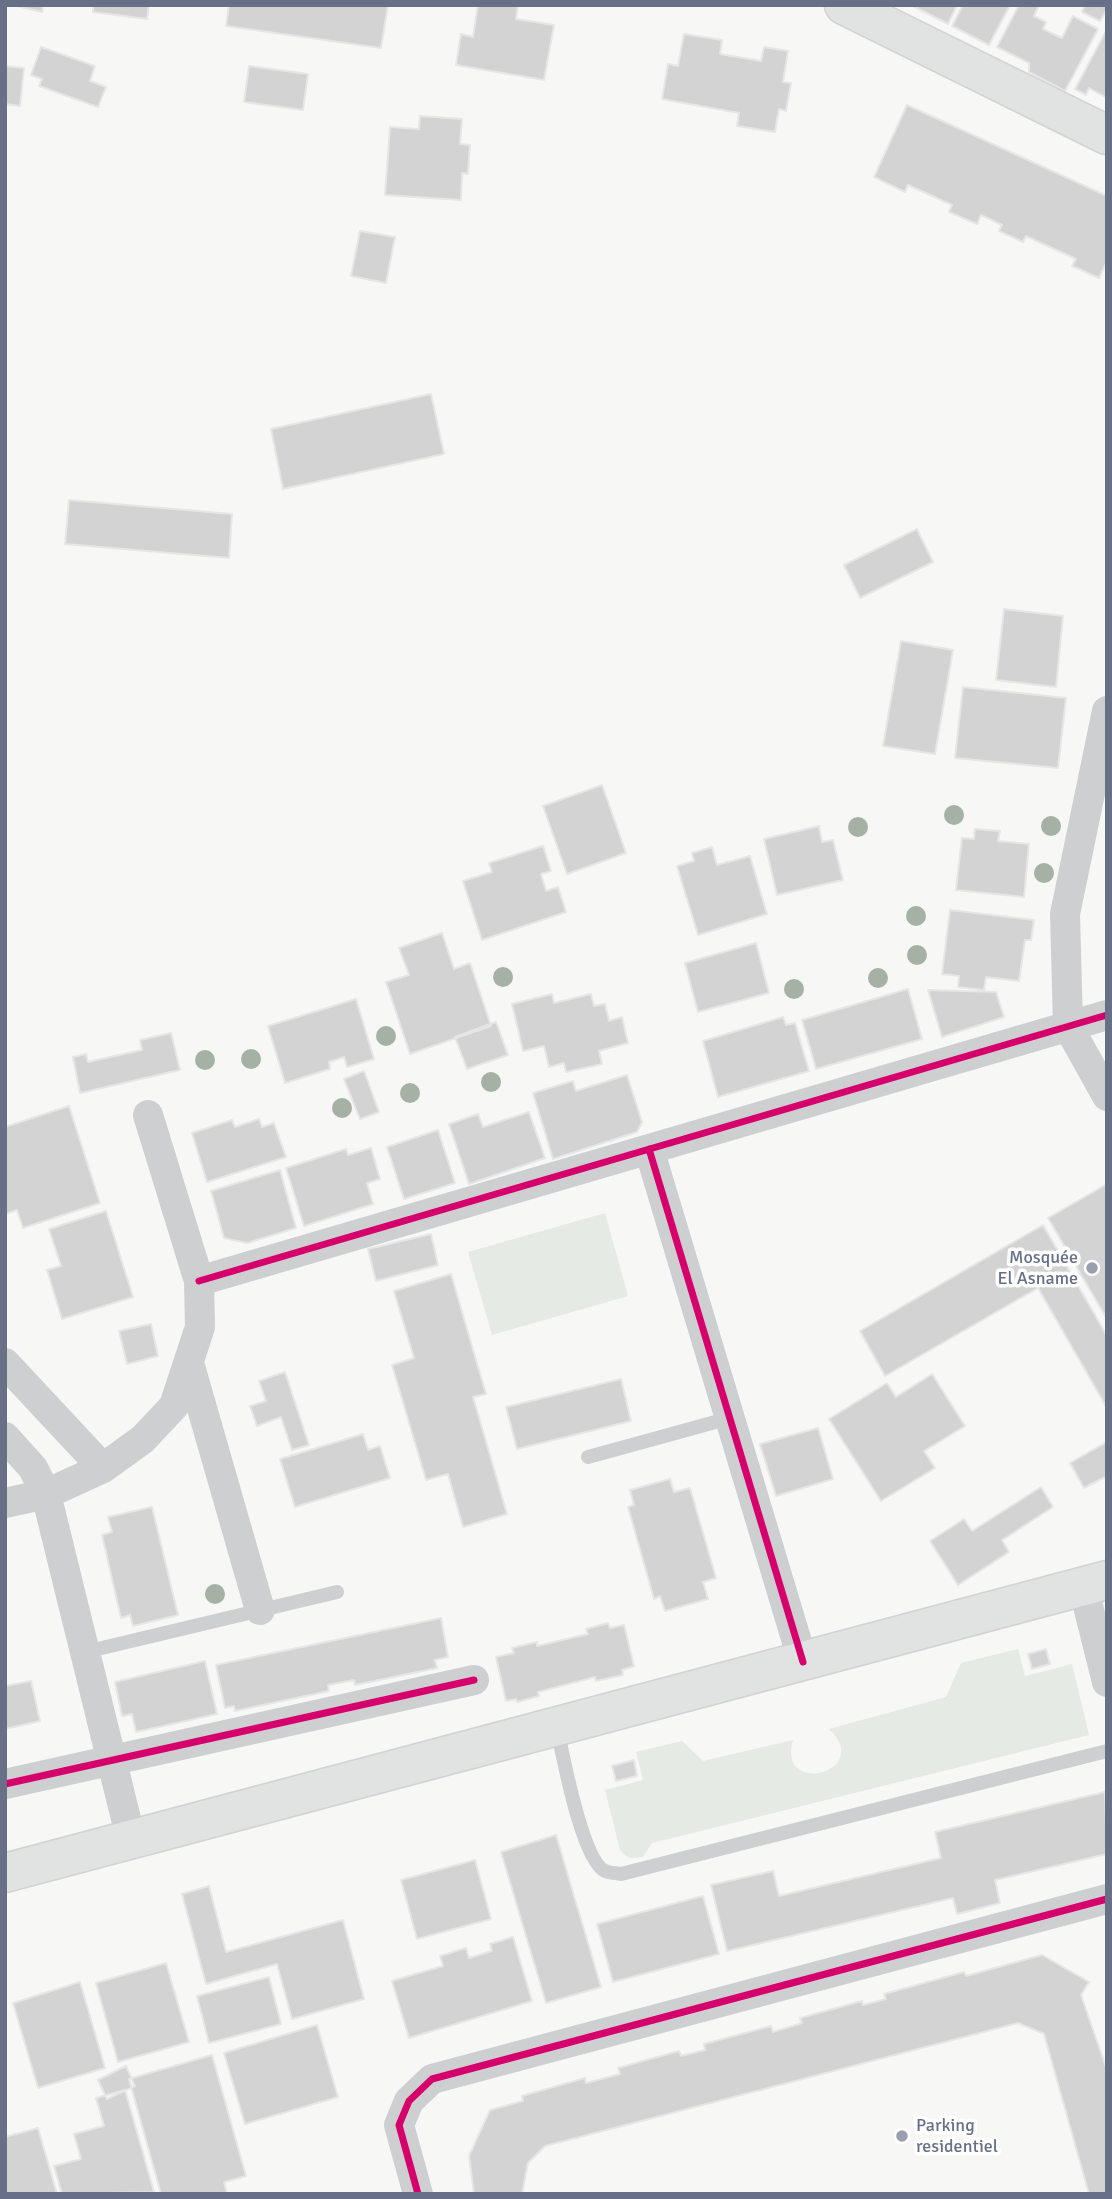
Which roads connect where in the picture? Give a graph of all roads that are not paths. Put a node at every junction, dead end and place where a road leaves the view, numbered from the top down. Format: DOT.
graph roads {
  1 [pos="844,5"];
  2 [pos="1107,135"];
  3 [pos="1107,711"];
  4 [pos="1107,1015"];
  5 [pos="1068,1026"];
  6 [pos="1107,1096"];
  7 [pos="148,1115"];
  8 [pos="649,1149"];
  9 [pos="199,1281"];
  10 [pos="5,1363"];
  11 [pos="189,1363"];
  12 [pos="730,1418"];
  13 [pos="5,1437"];
  14 [pos="588,1457"];
  15 [pos="103,1468"];
  16 [pos="46,1494"];
  17 [pos="5,1503"];
  18 [pos="1095,1583"];
  19 [pos="337,1591"];
  20 [pos="260,1610"];
  21 [pos="85,1652"];
  22 [pos="803,1662"];
  23 [pos="474,1680"];
  24 [pos="1107,1682"];
  25 [pos="556,1727"];
  26 [pos="1107,1751"];
  27 [pos="112,1761"];
  28 [pos="5,1784"];
  29 [pos="131,1839"];
  30 [pos="5,1873"];
  31 [pos="1107,1899"];
  32 [pos="418,2194"];
  1 -- 2 [label="main road"];
  3 -- 5 [label="street"];
  4 -- 5 [label="street"];
  5 -- 6 [label="street"];
  5 -- 8 [label="street"];
  7 -- 9 [label="street"];
  8 -- 9 [label="street"];
  8 -- 12 [label="street"];
  9 -- 11 [label="street"];
  10 -- 15 [label="street"];
  11 -- 15 [label="street"];
  11 -- 20 [label="street"];
  12 -- 14 [label="lane"];
  12 -- 22 [label="street"];
  13 -- 16 [label="street"];
  15 -- 16 [label="street"];
  16 -- 17 [label="street"];
  16 -- 21 [label="street"];
  18 -- 22 [label="main road"];
  18 -- 24 [label="street"];
  19 -- 20 [label="lane"];
  20 -- 21 [label="lane"];
  21 -- 27 [label="street"];
  22 -- 25 [label="main road"];
  23 -- 27 [label="street"];
  25 -- 26 [label="lane"];
  25 -- 29 [label="main road"];
  27 -- 28 [label="street"];
  27 -- 29 [label="street"];
  29 -- 30 [label="main road"];
  31 -- 32 [label="street"];
}
